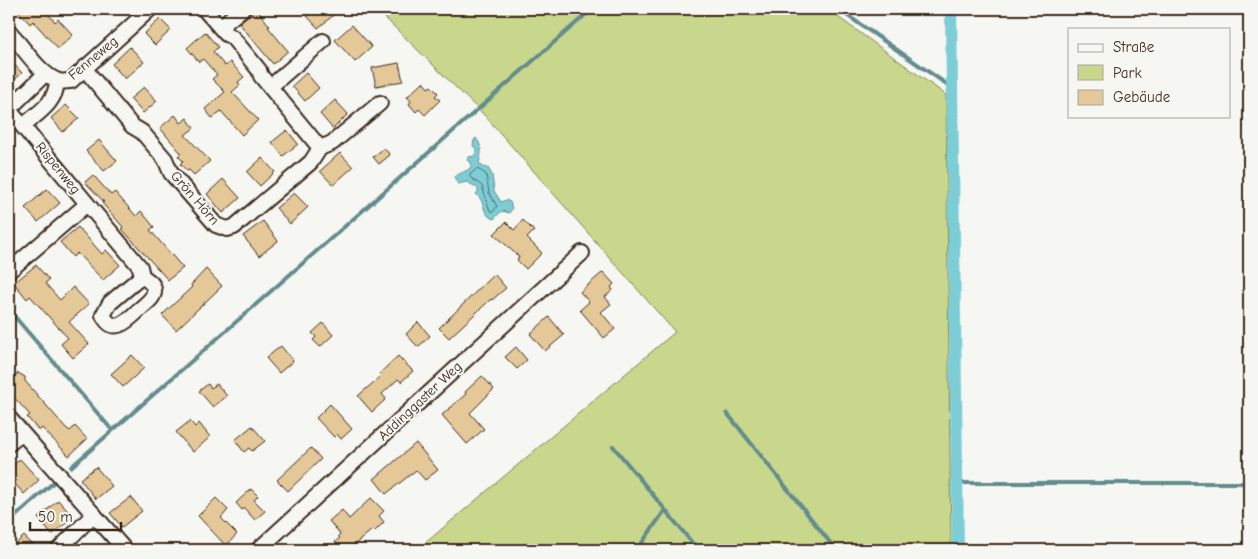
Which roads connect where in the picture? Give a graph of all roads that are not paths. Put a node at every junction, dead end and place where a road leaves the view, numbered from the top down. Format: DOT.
graph roads {
  1 [pos="150,9"];
  2 [pos="204,9"];
  3 [pos="242,9"];
  4 [pos="220,27"];
  5 [pos="9,31"];
  6 [pos="323,42"];
  7 [pos="84,68"];
  8 [pos="51,77"];
  9 [pos="270,87"];
  10 [pos="380,103"];
  11 [pos="9,109"];
  12 [pos="23,126"];
  13 [pos="320,148"];
  14 [pos="88,204"];
  15 [pos="582,253"];
  16 [pos="9,271"];
  17 [pos="142,276"];
  18 [pos="9,418"];
  19 [pos="21,433"];
  20 [pos="9,444"];
  21 [pos="94,514"];
  22 [pos="58,550"];
  23 [pos="124,550"];
  24 [pos="258,550"];
  1 -- 7 [label="street, Fenneweg"];
  2 -- 4 [label="street"];
  3 -- 4 [label="street"];
  4 -- 9 [label="street"];
  5 -- 8 [label="street"];
  6 -- 9 [label="street"];
  7 -- 8 [label="street, Fenneweg"];
  7 -- 13 [label="street, Grön Hörn"];
  8 -- 11 [label="street"];
  8 -- 12 [label="street"];
  9 -- 13 [label="street"];
  10 -- 13 [label="street, Grön Hörn"];
  11 -- 12 [label="street, Rispenweg"];
  12 -- 14 [label="street, Rispenweg"];
  14 -- 16 [label="street, Rispenweg"];
  14 -- 17 [label="street, Rispenweg"];
  15 -- 24 [label="street, Addinggaster Weg"];
  18 -- 19 [label="street"];
  19 -- 20 [label="street"];
  19 -- 21 [label="street"];
  21 -- 22 [label="street"];
  21 -- 23 [label="street"];
}
